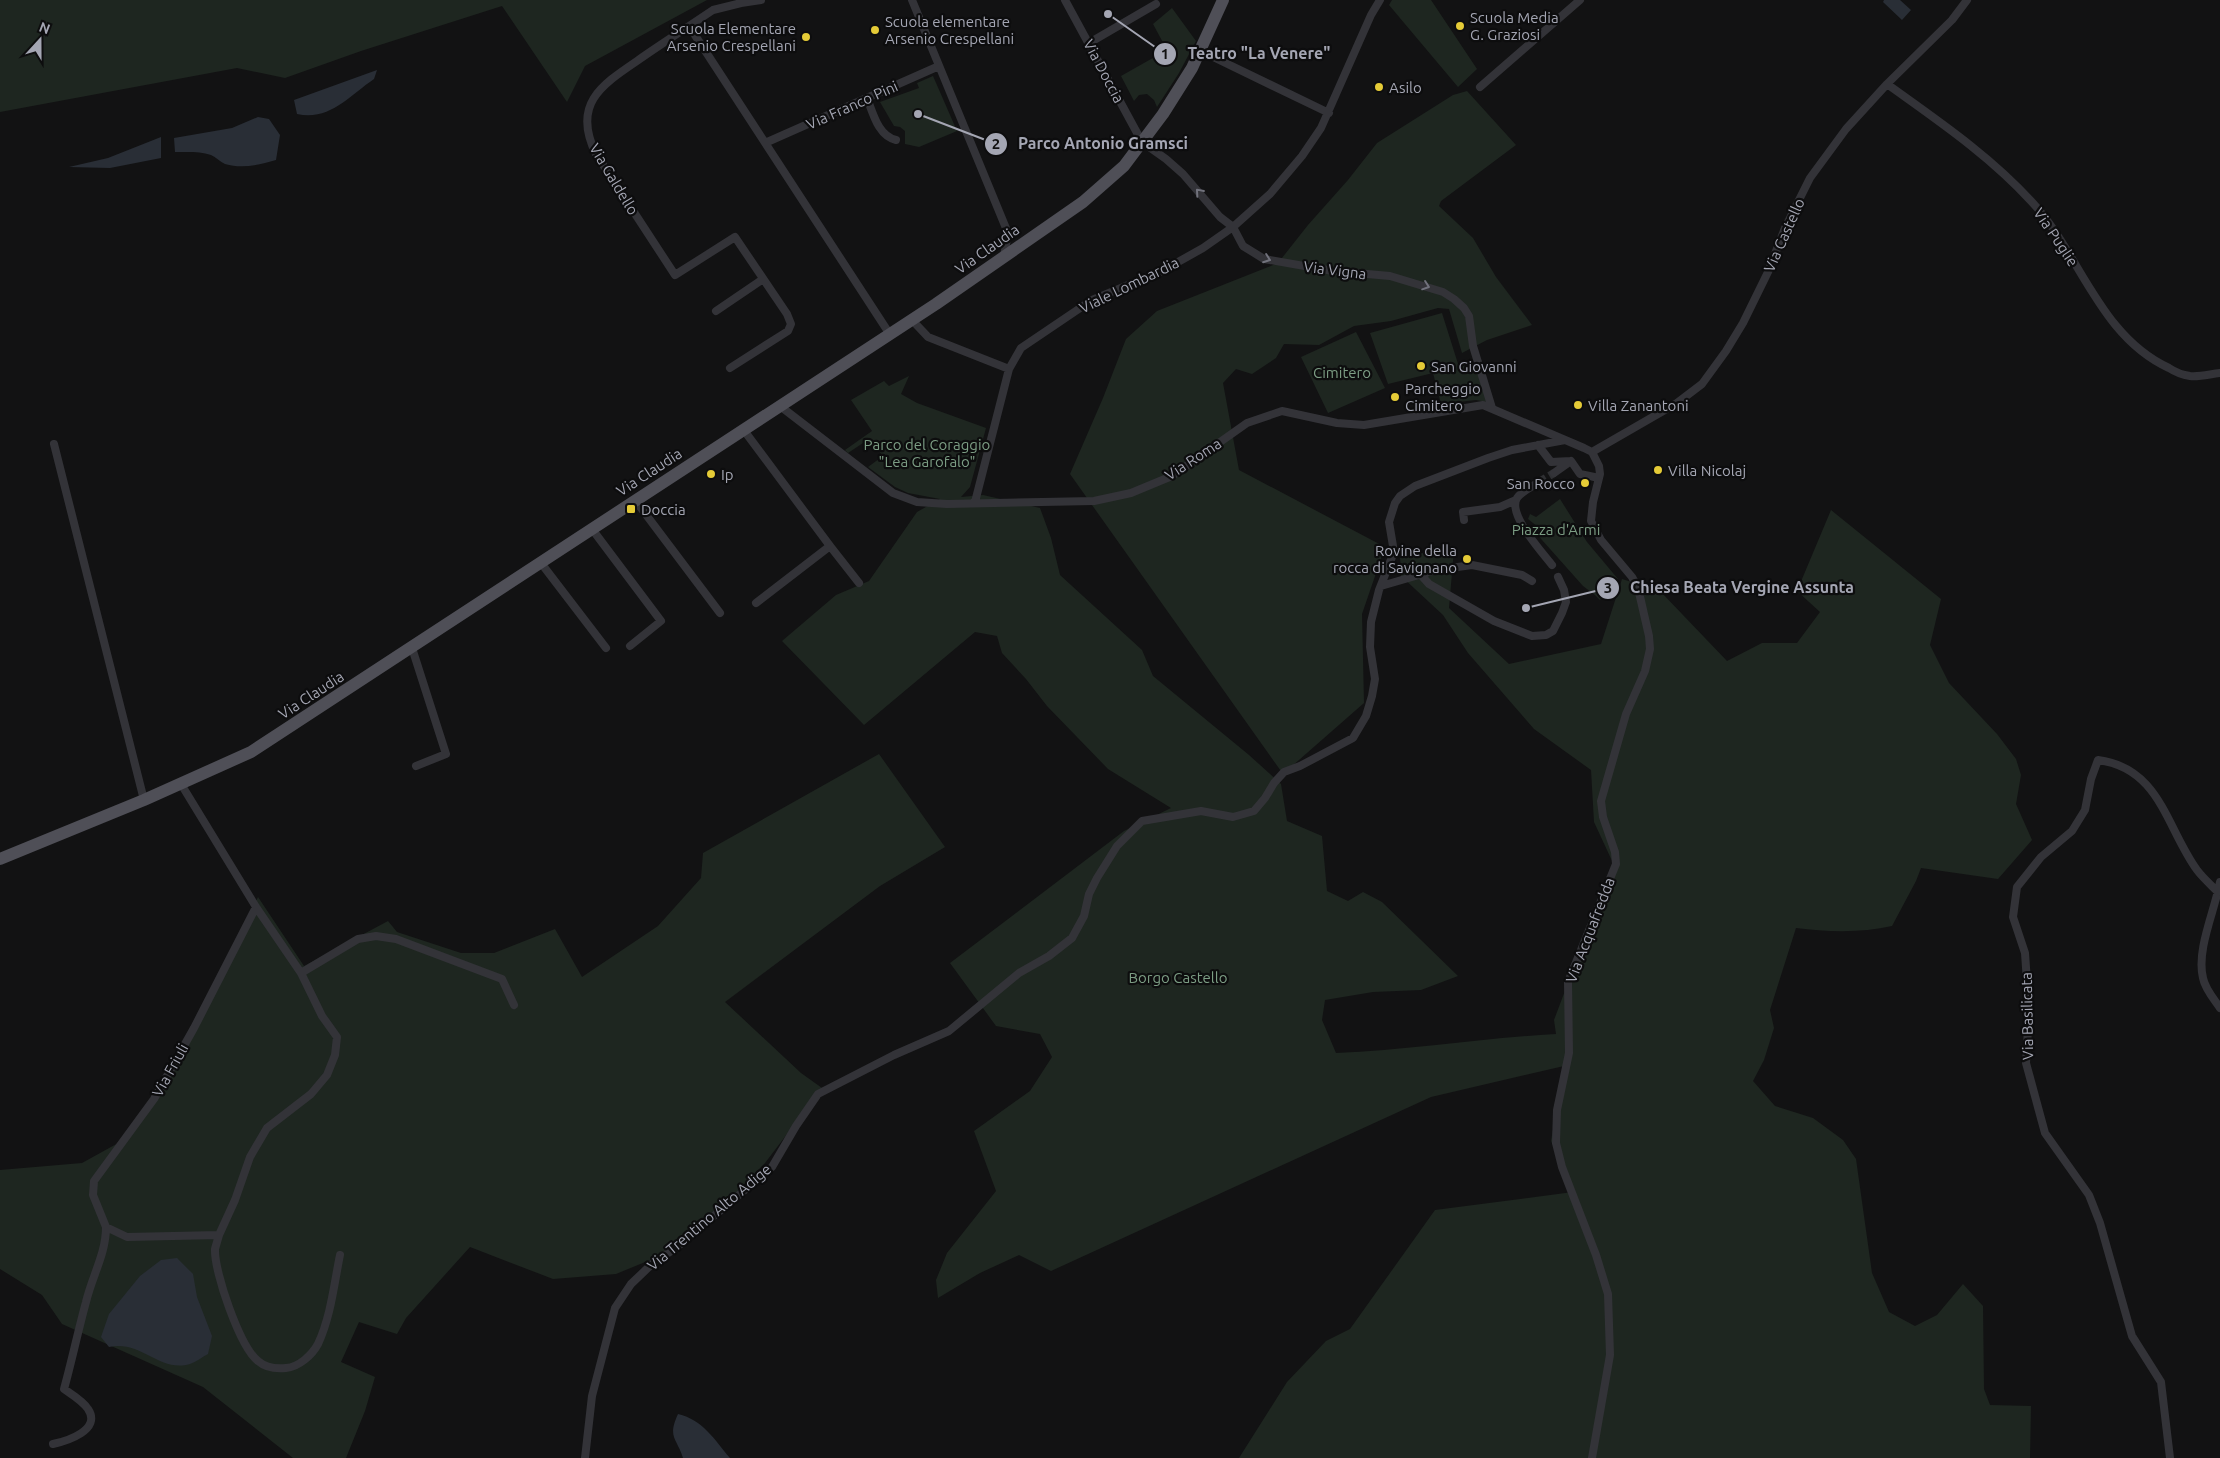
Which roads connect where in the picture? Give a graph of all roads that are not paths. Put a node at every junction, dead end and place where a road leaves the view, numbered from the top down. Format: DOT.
graph roads {
  1 [pos="761,0"];
  2 [pos="912,0"];
  3 [pos="1065,0"];
  4 [pos="1223,0"];
  5 [pos="1380,0"];
  6 [pos="1580,0"];
  7 [pos="1968,0"];
  8 [pos="1156,4"];
  9 [pos="689,26"];
  10 [pos="1089,43"];
  11 [pos="1207,54"];
  12 [pos="939,66"];
  13 [pos="1887,84"];
  14 [pos="1480,86"];
  15 [pos="867,98"];
  16 [pos="1329,113"];
  17 [pos="896,140"];
  18 [pos="1142,142"];
  19 [pos="765,143"];
  20 [pos="1233,227"];
  21 [pos="1008,233"];
  22 [pos="1025,242"];
  23 [pos="1003,258"];
  24 [pos="763,279"];
  25 [pos="716,310"];
  26 [pos="912,320"];
  27 [pos="889,333"];
  28 [pos="730,368"];
  29 [pos="1009,369"];
  30 [pos="2220,373"];
  31 [pos="780,406"];
  32 [pos="1492,408"];
  33 [pos="743,429"];
  34 [pos="1565,440"];
  35 [pos="54,444"];
  36 [pos="1538,445"];
  37 [pos="1592,452"];
  38 [pos="1571,461"];
  39 [pos="1554,473"];
  40 [pos="1599,478"];
  41 [pos="1540,482"];
  42 [pos="635,500"];
  43 [pos="1516,500"];
  44 [pos="975,502"];
  45 [pos="1464,520"];
  46 [pos="592,529"];
  47 [pos="830,546"];
  48 [pos="541,563"];
  49 [pos="1552,566"];
  50 [pos="1421,575"];
  51 [pos="1558,577"];
  52 [pos="1532,581"];
  53 [pos="859,583"];
  54 [pos="1381,586"];
  55 [pos="756,603"];
  56 [pos="720,613"];
  57 [pos="630,646"];
  58 [pos="412,648"];
  59 [pos="606,648"];
  60 [pos="416,766"];
  61 [pos="181,784"];
  62 [pos="144,800"];
  63 [pos="0,859"];
  64 [pos="2220,882"];
  65 [pos="2218,892"];
  66 [pos="256,906"];
  67 [pos="301,973"];
  68 [pos="514,1005"];
  69 [pos="2220,1008"];
  70 [pos="106,1227"];
  71 [pos="219,1235"];
  72 [pos="340,1255"];
  73 [pos="53,1444"];
  74 [pos="585,1458"];
  75 [pos="1592,1458"];
  76 [pos="2170,1458"];
  1 -- 9 [label="street"];
  2 -- 12 [label="street"];
  3 -- 10 [label="street, Via Doccia"];
  4 -- 18 [label="main road, Via Claudia"];
  5 -- 16 [label="street, Viale Lombardia"];
  6 -- 14 [label="street"];
  7 -- 13 [label="street, Via Castello"];
  8 -- 10 [label="street"];
  9 -- 19 [label="street"];
  9 -- 24 [label="street, Via Galdello"];
  10 -- 18 [label="street, Via Doccia"];
  11 -- 16 [label="street"];
  12 -- 15 [label="street, Via Franco Pini"];
  12 -- 21 [label="street"];
  13 -- 30 [label="street, Via Puglie"];
  13 -- 37 [label="street, Via Castello"];
  15 -- 17 [label="street"];
  15 -- 19 [label="street, Via Franco Pini"];
  16 -- 20 [label="street, Viale Lombardia"];
  20 -- 18 [label="street, Via Vigna, one-way"];
  18 -- 22 [label="main road, Via Claudia"];
  19 -- 27 [label="street"];
  20 -- 29 [label="street, Viale Lombardia"];
  20 -- 32 [label="street, Via Vigna, one-way"];
  21 -- 22 [label="street"];
  21 -- 23 [label="street"];
  22 -- 23 [label="main road, Via Claudia"];
  23 -- 26 [label="main road, Via Claudia"];
  24 -- 25 [label="street"];
  24 -- 28 [label="street, Via Galdello"];
  26 -- 27 [label="main road, Via Claudia"];
  26 -- 29 [label="street"];
  27 -- 31 [label="main road, Via Claudia"];
  29 -- 44 [label="street, Viale Lombardia"];
  31 -- 33 [label="main road, Via Claudia"];
  31 -- 44 [label="street, Via Roma"];
  32 -- 34 [label="street, Via Roma"];
  32 -- 44 [label="street, Via Roma"];
  33 -- 42 [label="main road, Via Claudia"];
  33 -- 47 [label="street"];
  34 -- 36 [label="street, Via Trentino Alto Adige"];
  34 -- 37 [label="street, Via Roma"];
  35 -- 62 [label="street"];
  36 -- 38 [label="street"];
  36 -- 54 [label="street, Via Trentino Alto Adige"];
  37 -- 40 [label="street"];
  38 -- 39 [label="street"];
  38 -- 40 [label="street"];
  40 -- 75 [label="street, Via Acquafredda"];
  41 -- 43 [label="street"];
  42 -- 46 [label="main road, Via Claudia"];
  42 -- 56 [label="street"];
  43 -- 45 [label="street"];
  43 -- 49 [label="street"];
  46 -- 48 [label="main road, Via Claudia"];
  46 -- 57 [label="street"];
  47 -- 53 [label="street"];
  47 -- 55 [label="street"];
  48 -- 58 [label="main road, Via Claudia"];
  48 -- 59 [label="street"];
  50 -- 51 [label="street"];
  50 -- 52 [label="street"];
  50 -- 54 [label="street"];
  54 -- 74 [label="street, Via Trentino Alto Adige"];
  58 -- 60 [label="street"];
  58 -- 61 [label="main road, Via Claudia"];
  61 -- 62 [label="main road, Via Claudia"];
  61 -- 66 [label="street"];
  62 -- 63 [label="main road, Via Claudia"];
  64 -- 65 [label="street"];
  65 -- 69 [label="street"];
  65 -- 76 [label="street, Via Basilicata"];
  66 -- 67 [label="street"];
  66 -- 70 [label="street, Via Friuli"];
  67 -- 68 [label="street"];
  67 -- 71 [label="street"];
  70 -- 71 [label="street"];
  70 -- 73 [label="street"];
  71 -- 72 [label="street"];
}
